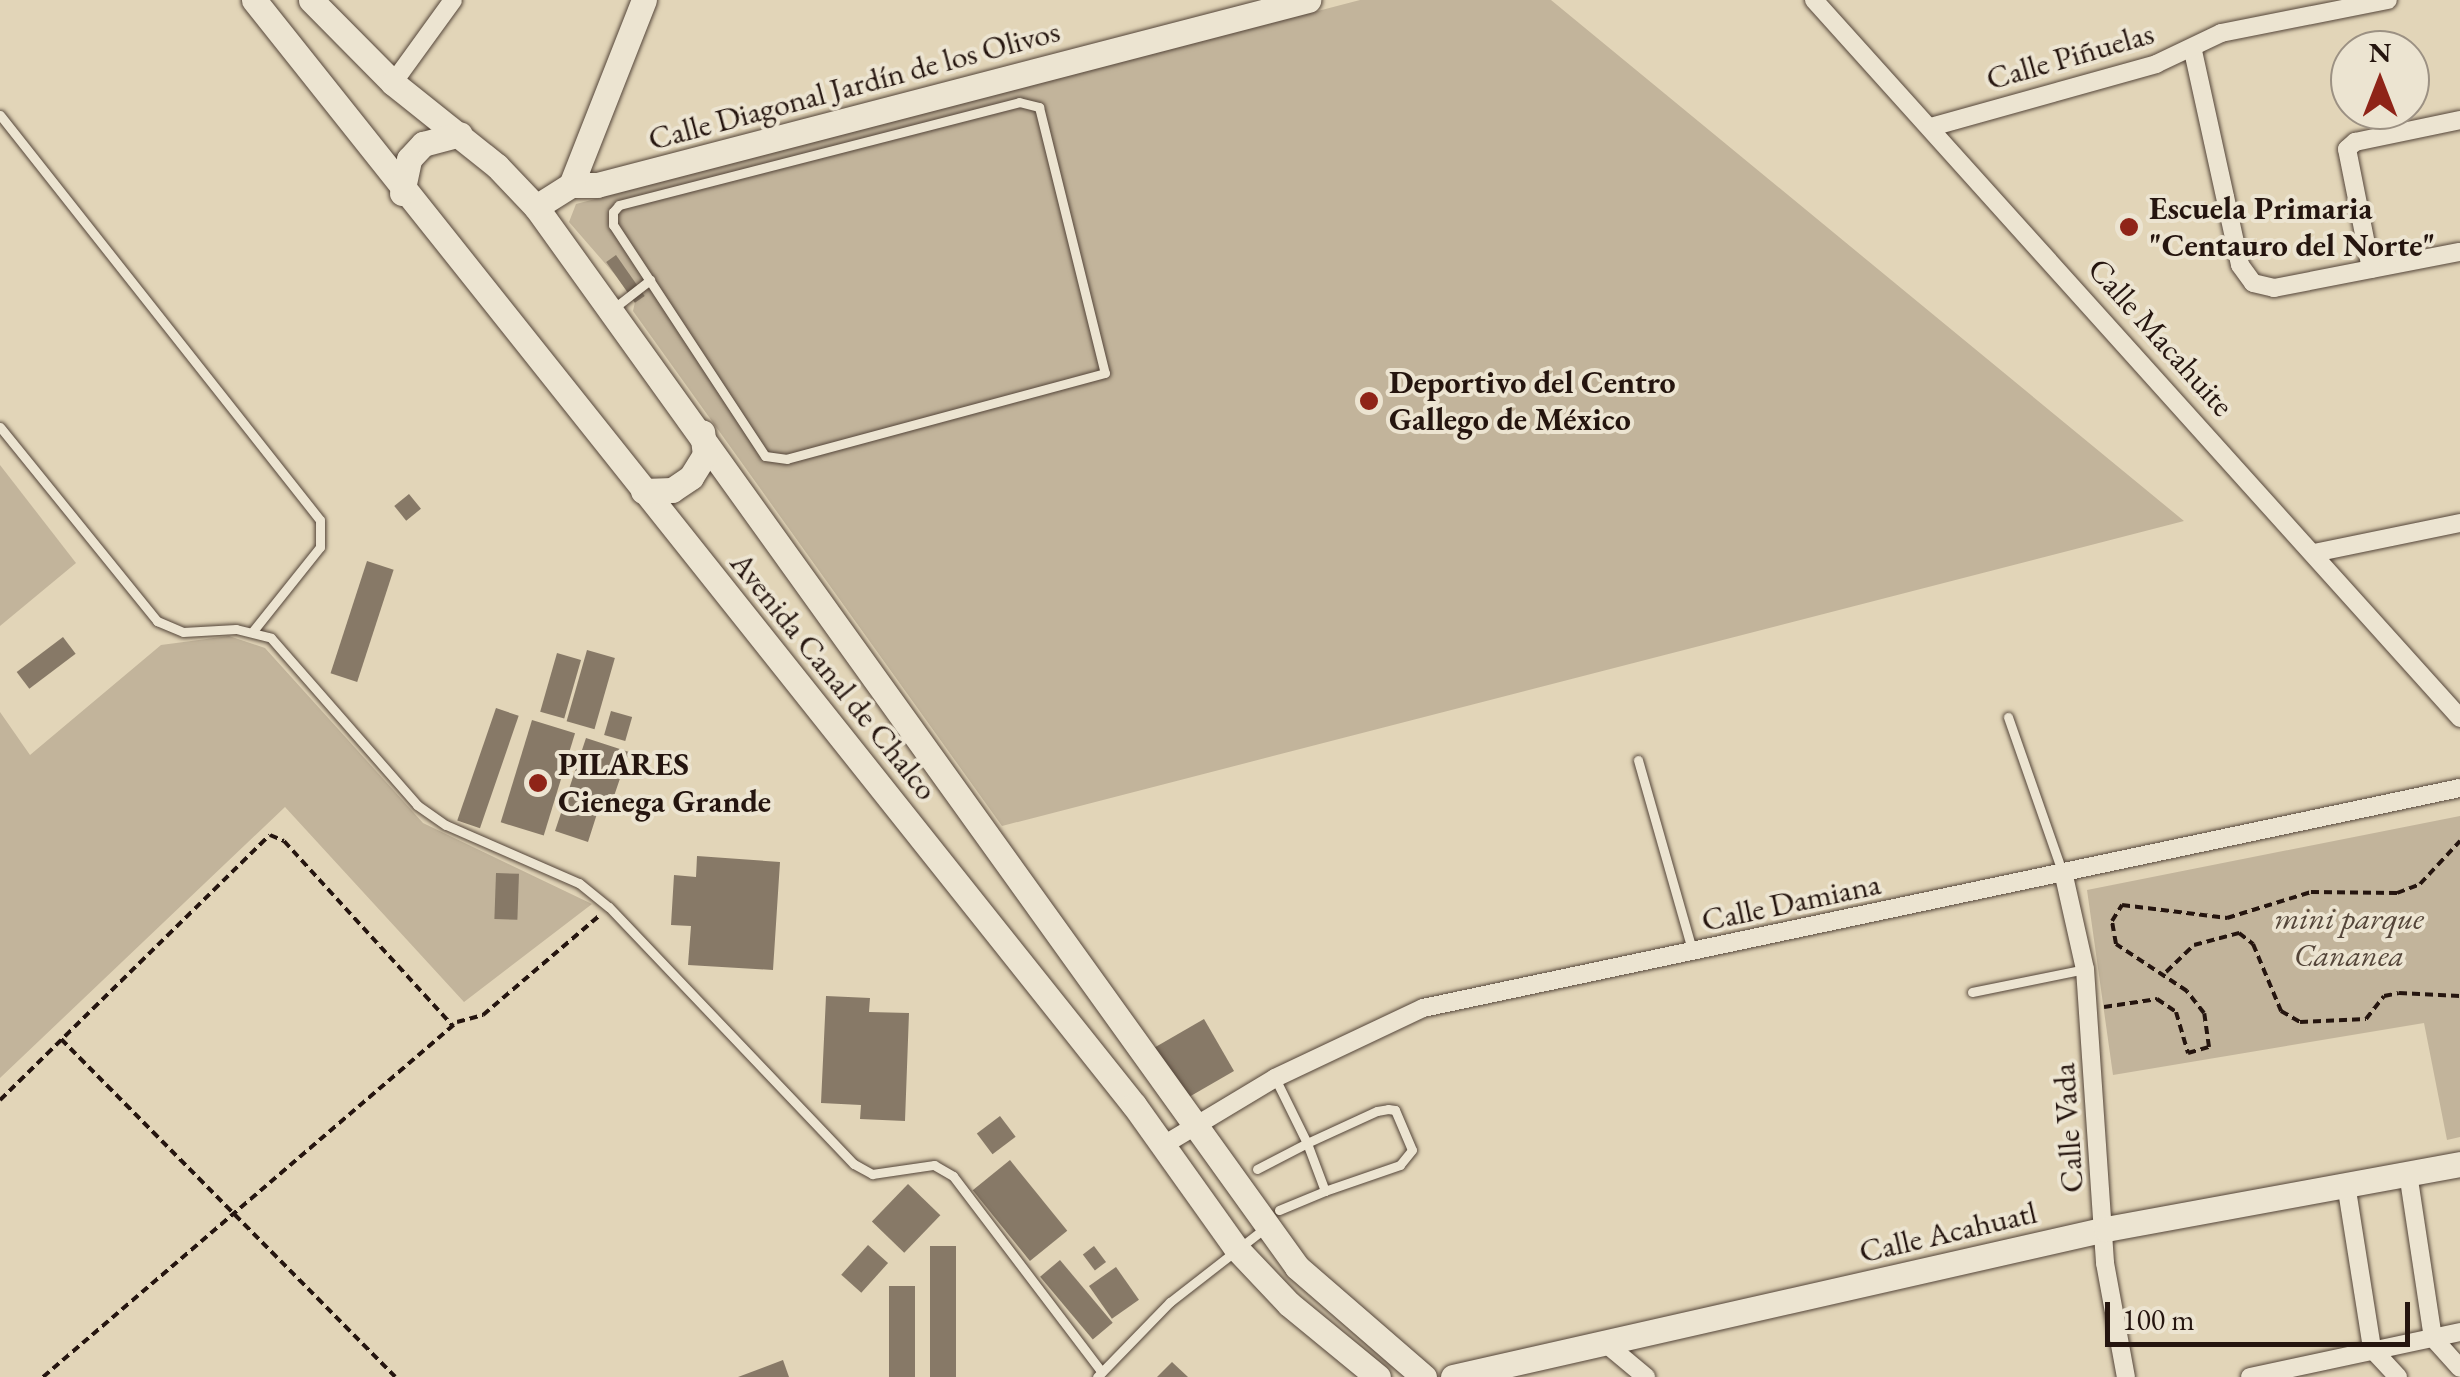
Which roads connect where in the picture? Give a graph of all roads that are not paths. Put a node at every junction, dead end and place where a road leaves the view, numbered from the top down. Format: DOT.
graph roads {
  1 [pos="254,0"];
  2 [pos="312,0"];
  3 [pos="452,0"];
  4 [pos="644,0"];
  5 [pos="1308,0"];
  6 [pos="1814,0"];
  7 [pos="2388,0"];
  8 [pos="2193,51"];
  9 [pos="393,82"];
  10 [pos="0,115"];
  11 [pos="2460,120"];
  12 [pos="1931,127"];
  13 [pos="460,134"];
  14 [pos="571,185"];
  15 [pos="402,193"];
  16 [pos="536,207"];
  17 [pos="2460,252"];
  18 [pos="2371,269"];
  19 [pos="650,280"];
  20 [pos="612,310"];
  21 [pos="0,427"];
  22 [pos="702,432"];
  23 [pos="644,491"];
  24 [pos="2460,523"];
  25 [pos="2314,553"];
  26 [pos="254,631"];
  27 [pos="2008,716"];
  28 [pos="2460,718"];
  29 [pos="1638,760"];
  30 [pos="2460,788"];
  31 [pos="2064,876"];
  32 [pos="1693,953"];
  33 [pos="2085,969"];
  34 [pos="1972,992"];
  35 [pos="1275,1078"];
  36 [pos="1194,1128"];
  37 [pos="1308,1143"];
  38 [pos="1162,1146"];
  39 [pos="2460,1164"];
  40 [pos="1257,1169"];
  41 [pos="2408,1173"];
  42 [pos="2346,1184"];
  43 [pos="1325,1191"];
  44 [pos="1273,1218"];
  45 [pos="2106,1229"];
  46 [pos="1236,1248"];
  47 [pos="2460,1332"];
  48 [pos="2433,1338"];
  49 [pos="1604,1342"];
  50 [pos="2372,1349"];
  51 [pos="2460,1368"];
  52 [pos="1100,1374"];
  53 [pos="1378,1377"];
  54 [pos="1424,1377"];
  55 [pos="1452,1377"];
  56 [pos="1646,1377"];
  57 [pos="2126,1377"];
  58 [pos="2250,1377"];
  59 [pos="2398,1377"];
  1 -- 15 [label="main road, Avenida Canal de Chalco"];
  2 -- 9 [label="main road, Avenida Canal de Chalco"];
  3 -- 9 [label="street"];
  4 -- 14 [label="main road"];
  5 -- 14 [label="main road, Calle Diagonal Jardín de los Olivos"];
  6 -- 12 [label="street, Calle Macahuite"];
  7 -- 8 [label="street"];
  8 -- 12 [label="street, Calle Piñuelas"];
  8 -- 18 [label="street, Calle Piñuelas"];
  9 -- 13 [label="main road, Avenida Canal de Chalco"];
  10 -- 26 [label="lane"];
  11 -- 18 [label="street"];
  12 -- 25 [label="street, Calle Macahuite"];
  13 -- 15 [label="main road"];
  13 -- 16 [label="main road, Avenida Canal de Chalco"];
  14 -- 16 [label="main road, Calle Diagonal Jardín de los Olivos"];
  15 -- 23 [label="main road, Avenida Canal de Chalco"];
  16 -- 20 [label="main road, Avenida Canal de Chalco"];
  17 -- 18 [label="street, Calle Piñuelas"];
  19 -- 19 [label="lane"];
  19 -- 20 [label="lane"];
  20 -- 22 [label="main road, Avenida Canal de Chalco"];
  21 -- 26 [label="lane"];
  22 -- 23 [label="main road"];
  22 -- 36 [label="main road, Avenida Canal de Chalco"];
  23 -- 38 [label="main road, Avenida Canal de Chalco"];
  24 -- 25 [label="street"];
  25 -- 28 [label="street, Calle Macahuite"];
  26 -- 52 [label="lane"];
  27 -- 31 [label="lane"];
  29 -- 32 [label="lane"];
  30 -- 31 [label="street, Calle Damiana"];
  31 -- 32 [label="street, Calle Damiana"];
  31 -- 33 [label="street, Calle Vada"];
  32 -- 35 [label="street, Calle Damiana"];
  33 -- 34 [label="lane"];
  33 -- 45 [label="street, Calle Vada"];
  35 -- 36 [label="street, Calle Damiana"];
  35 -- 37 [label="lane"];
  36 -- 38 [label="street, Calle Damiana"];
  36 -- 44 [label="main road, Avenida Canal de Chalco"];
  37 -- 40 [label="lane"];
  37 -- 43 [label="lane"];
  37 -- 43 [label="lane"];
  38 -- 46 [label="main road, Avenida Canal de Chalco"];
  39 -- 41 [label="main road, Calle Acahuatl"];
  41 -- 42 [label="main road, Calle Acahuatl"];
  41 -- 48 [label="street"];
  42 -- 45 [label="main road, Calle Acahuatl"];
  42 -- 50 [label="street"];
  43 -- 44 [label="lane"];
  44 -- 46 [label="lane"];
  44 -- 54 [label="main road, Avenida Canal de Chalco"];
  45 -- 49 [label="main road, Calle Acahuatl"];
  45 -- 57 [label="street, Calle Vada"];
  46 -- 52 [label="lane"];
  46 -- 53 [label="main road, Avenida Canal de Chalco"];
  47 -- 48 [label="street"];
  48 -- 50 [label="street"];
  48 -- 51 [label="street"];
  49 -- 55 [label="main road, Calle Acahuatl"];
  49 -- 56 [label="street"];
  50 -- 58 [label="street"];
  50 -- 59 [label="street"];
}
